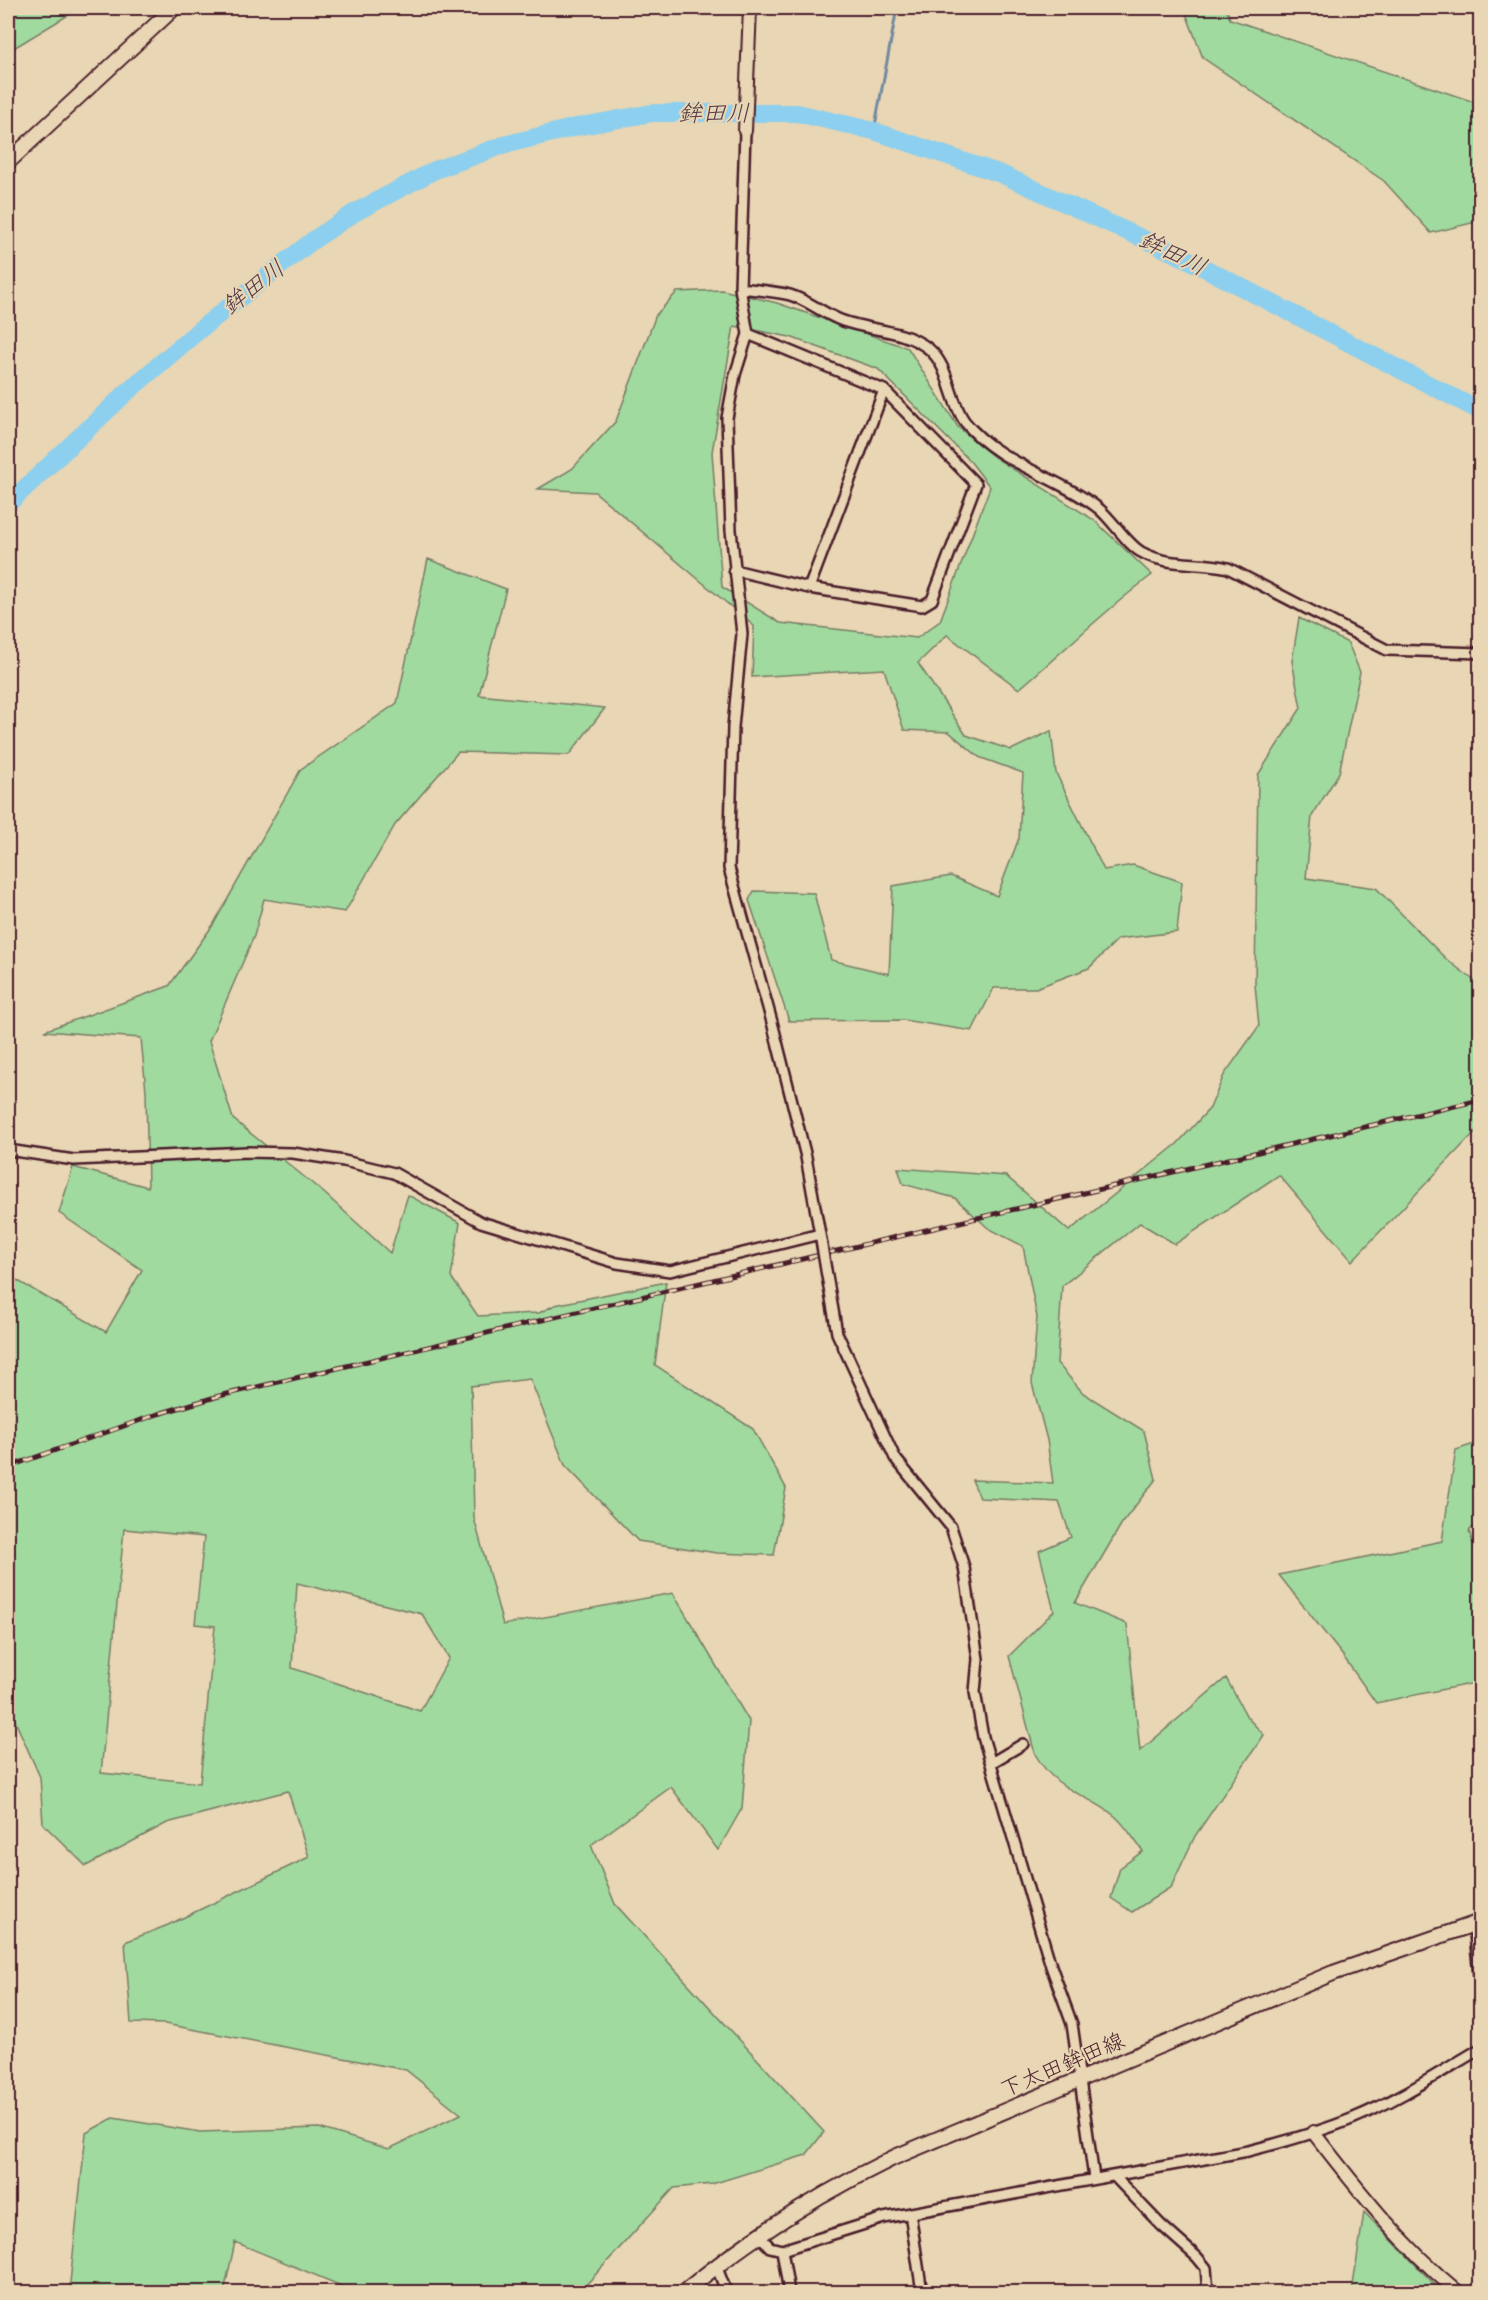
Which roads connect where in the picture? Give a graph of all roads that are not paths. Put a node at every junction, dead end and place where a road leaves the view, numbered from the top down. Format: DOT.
graph roads {
  1 [pos="174,8"];
  2 [pos="750,8"];
  3 [pos="745,131"];
  4 [pos="8,162"];
  5 [pos="740,288"];
  6 [pos="748,334"];
  7 [pos="884,390"];
  8 [pos="734,570"];
  9 [pos="809,588"];
  10 [pos="1480,653"];
  11 [pos="8,1150"];
  12 [pos="820,1237"];
  13 [pos="1023,1744"];
  14 [pos="991,1763"];
  15 [pos="1477,1923"];
  16 [pos="1480,1985"];
  17 [pos="1480,2049"];
  18 [pos="1078,2080"];
  19 [pos="1312,2132"];
  20 [pos="1114,2176"];
  21 [pos="1094,2178"];
  22 [pos="910,2213"];
  23 [pos="758,2235"];
  24 [pos="782,2250"];
  25 [pos="716,2265"];
  26 [pos="684,2292"];
  27 [pos="720,2292"];
  28 [pos="789,2292"];
  29 [pos="922,2292"];
  30 [pos="1208,2292"];
  31 [pos="1458,2292"];
  1 -- 4 [label="main road"];
  2 -- 3 [label="street"];
  3 -- 5 [label="street"];
  5 -- 6 [label="street"];
  5 -- 10 [label="street"];
  6 -- 7 [label="street"];
  6 -- 8 [label="street"];
  7 -- 9 [label="street"];
  7 -- 9 [label="street"];
  8 -- 9 [label="street"];
  8 -- 12 [label="street"];
  11 -- 12 [label="street"];
  12 -- 14 [label="street, bridge"];
  13 -- 14 [label="street"];
  14 -- 18 [label="street"];
  15 -- 16 [label="street"];
  15 -- 18 [label="main road, 下太田鉾田線"];
  17 -- 19 [label="street"];
  18 -- 21 [label="street"];
  18 -- 23 [label="main road, 下太田鉾田線"];
  19 -- 20 [label="street"];
  19 -- 31 [label="street"];
  20 -- 21 [label="street"];
  20 -- 30 [label="street"];
  21 -- 22 [label="street"];
  22 -- 24 [label="street"];
  22 -- 29 [label="street"];
  23 -- 24 [label="street"];
  23 -- 25 [label="main road, 下太田鉾田線"];
  24 -- 28 [label="street"];
  25 -- 26 [label="main road, 下太田鉾田線"];
  25 -- 27 [label="street"];
}
